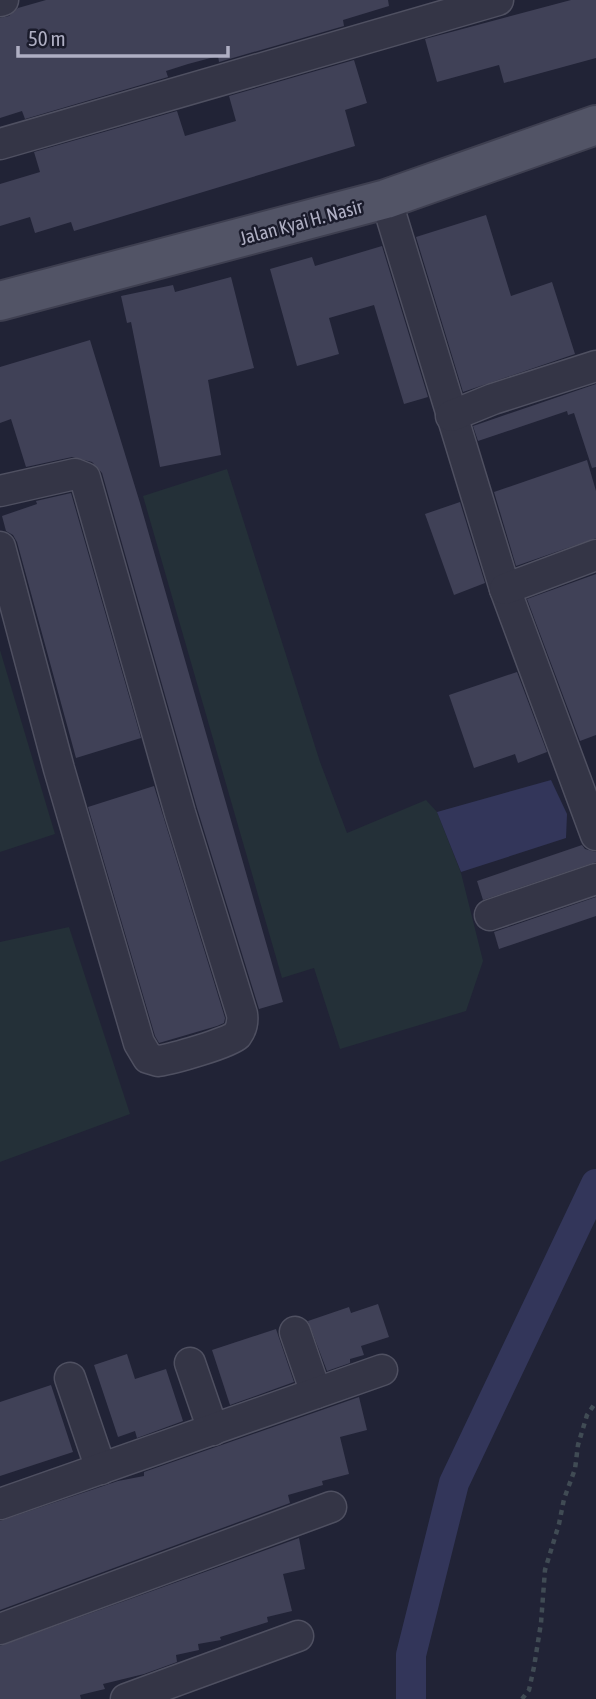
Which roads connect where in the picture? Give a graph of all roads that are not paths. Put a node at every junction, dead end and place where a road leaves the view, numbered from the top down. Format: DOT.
graph roads {
  1 [pos="493,1"];
  2 [pos="596,125"];
  3 [pos="0,144"];
  4 [pos="386,199"];
  5 [pos="0,300"];
  6 [pos="596,366"];
  7 [pos="451,416"];
  8 [pos="0,491"];
  9 [pos="0,547"];
  10 [pos="596,555"];
  11 [pos="505,589"];
  12 [pos="596,835"];
  13 [pos="596,879"];
  14 [pos="490,915"];
  15 [pos="295,1332"];
  16 [pos="190,1363"];
  17 [pos="382,1370"];
  18 [pos="70,1377"];
  19 [pos="316,1393"];
  20 [pos="213,1430"];
  21 [pos="101,1469"];
  22 [pos="0,1504"];
  23 [pos="331,1507"];
  24 [pos="0,1629"];
  25 [pos="298,1636"];
  26 [pos="126,1699"];
  1 -- 3 [label="street"];
  2 -- 4 [label="main road, Jalan Kyai H. Nasir"];
  4 -- 5 [label="main road, Jalan Kyai H. Nasir"];
  4 -- 7 [label="street"];
  6 -- 7 [label="street"];
  7 -- 11 [label="street"];
  8 -- 9 [label="street"];
  10 -- 11 [label="street"];
  11 -- 12 [label="street"];
  13 -- 14 [label="street"];
  15 -- 19 [label="street"];
  16 -- 20 [label="street"];
  17 -- 19 [label="street"];
  18 -- 21 [label="street"];
  19 -- 20 [label="street"];
  20 -- 21 [label="street"];
  21 -- 22 [label="street"];
  23 -- 24 [label="street"];
  25 -- 26 [label="street"];
}
